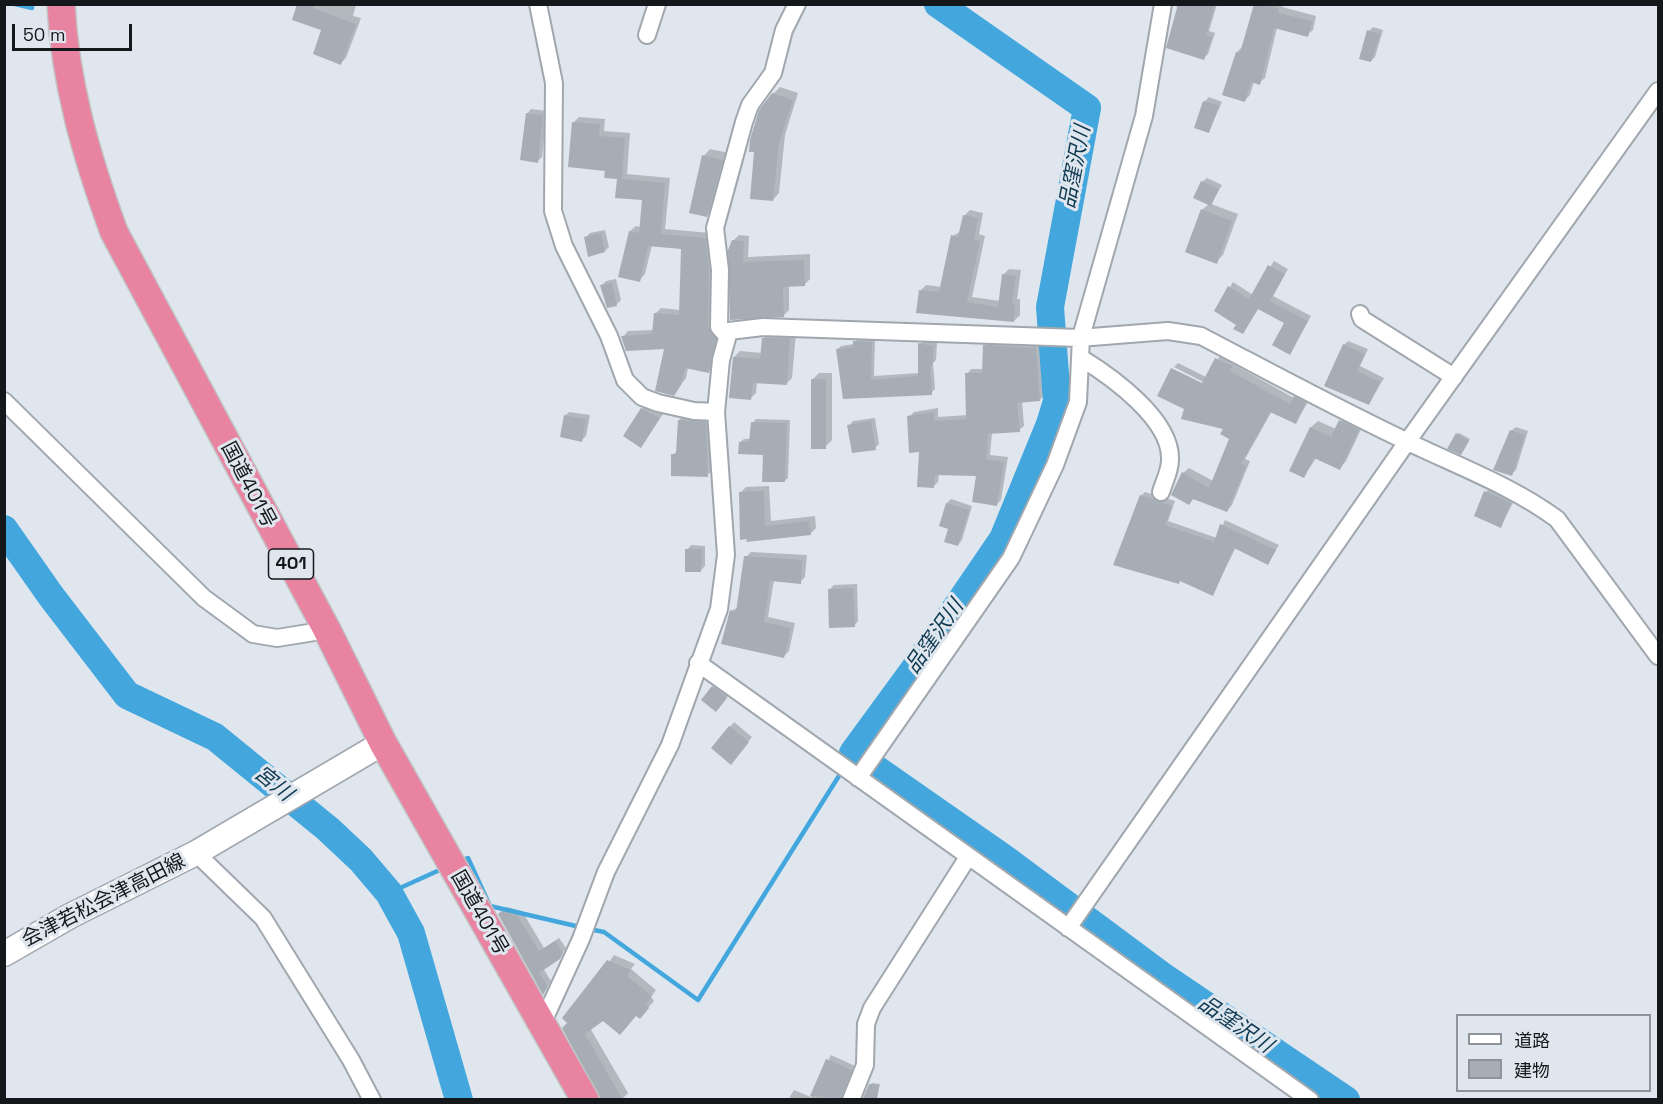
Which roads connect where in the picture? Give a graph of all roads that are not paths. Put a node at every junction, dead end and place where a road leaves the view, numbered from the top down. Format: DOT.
graph roads {
  1 [pos="61,4"];
  2 [pos="538,4"];
  3 [pos="657,4"];
  4 [pos="797,4"];
  5 [pos="1163,4"];
  6 [pos="647,35"];
  7 [pos="1659,91"];
  8 [pos="1360,314"];
  9 [pos="727,336"];
  10 [pos="1081,337"];
  11 [pos="1081,358"];
  12 [pos="1454,377"];
  13 [pos="4,401"];
  14 [pos="716,412"];
  15 [pos="1407,442"];
  16 [pos="1161,492"];
  17 [pos="327,630"];
  18 [pos="1659,656"];
  19 [pos="698,663"];
  20 [pos="374,748"];
  21 [pos="858,778"];
  22 [pos="200,851"];
  23 [pos="968,857"];
  24 [pos="1068,928"];
  25 [pos="4,954"];
  26 [pos="542,1024"];
  27 [pos="372,1100"];
  28 [pos="585,1100"];
  29 [pos="851,1100"];
  30 [pos="1310,1100"];
  1 -- 17 [label="highway, 国道401号 / 401"];
  2 -- 14 [label="street"];
  3 -- 6 [label="street"];
  4 -- 9 [label="street"];
  5 -- 10 [label="street"];
  7 -- 12 [label="street"];
  8 -- 12 [label="street"];
  9 -- 10 [label="street"];
  9 -- 14 [label="street"];
  10 -- 11 [label="street"];
  10 -- 15 [label="street"];
  11 -- 16 [label="street"];
  11 -- 21 [label="street"];
  12 -- 15 [label="street"];
  13 -- 17 [label="street"];
  14 -- 19 [label="street"];
  15 -- 18 [label="street"];
  15 -- 24 [label="street"];
  17 -- 20 [label="highway, 国道401号 / 401"];
  19 -- 21 [label="street"];
  19 -- 26 [label="street"];
  20 -- 22 [label="main road, 会津若松会津高田線"];
  20 -- 26 [label="highway, 国道401号 / 401"];
  21 -- 23 [label="street"];
  22 -- 25 [label="main road, 会津若松会津高田線"];
  22 -- 27 [label="street"];
  23 -- 24 [label="street"];
  23 -- 29 [label="street"];
  24 -- 30 [label="street"];
  26 -- 28 [label="highway, 国道401号 / 401"];
}
